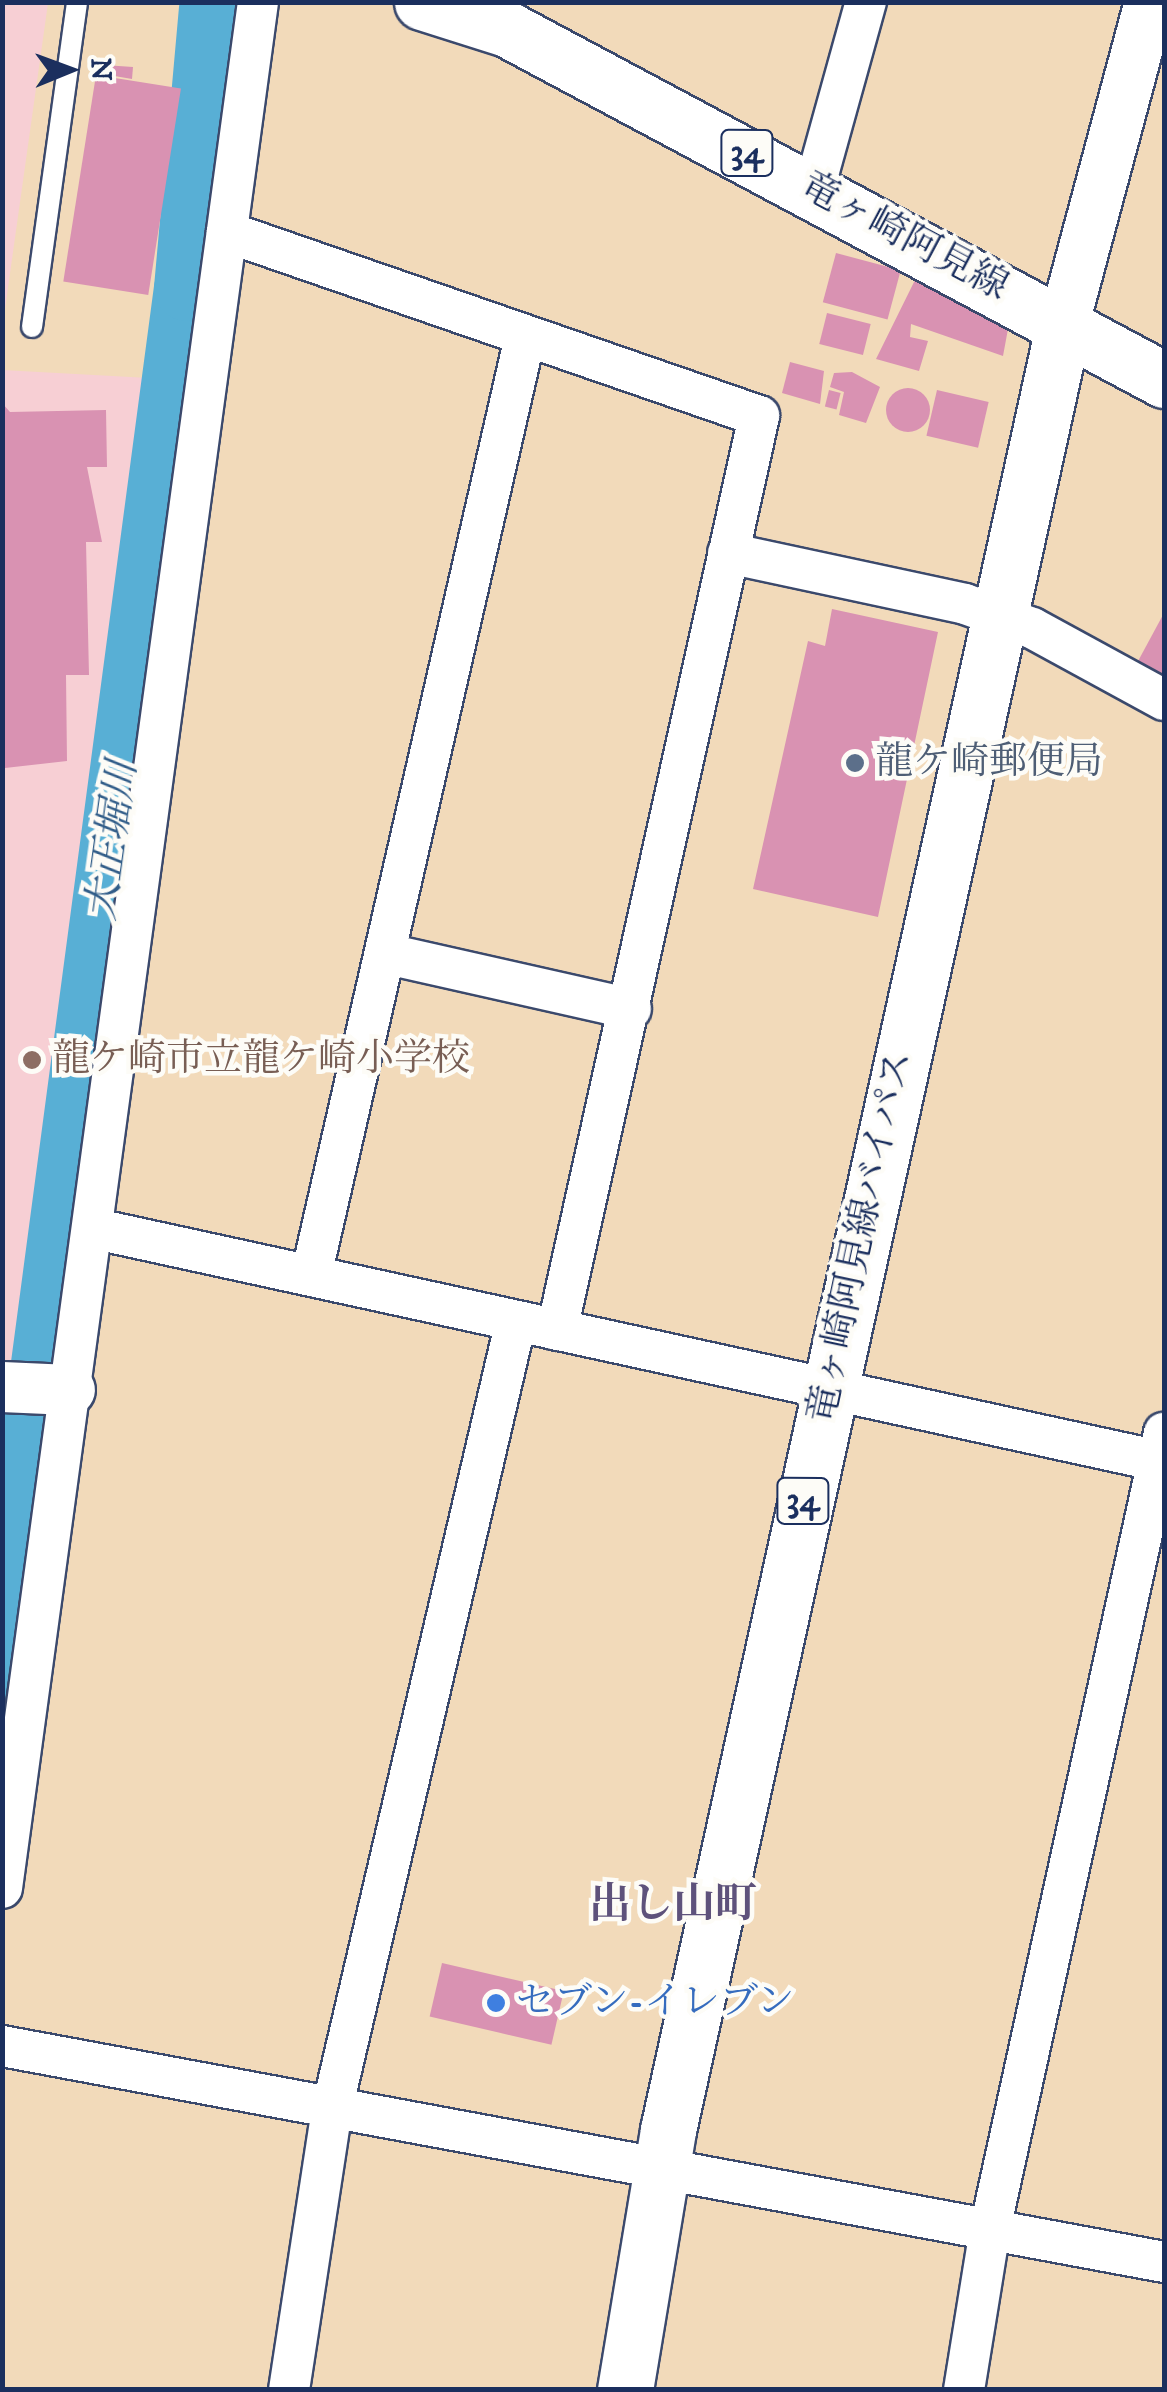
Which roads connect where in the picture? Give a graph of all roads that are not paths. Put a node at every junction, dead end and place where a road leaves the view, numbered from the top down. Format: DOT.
graph roads {
  1 [pos="76,2"];
  2 [pos="258,2"];
  3 [pos="422,2"];
  4 [pos="866,2"];
  5 [pos="1150,2"];
  6 [pos="814,189"];
  7 [pos="227,232"];
  8 [pos="1064,323"];
  9 [pos="32,327"];
  10 [pos="524,338"];
  11 [pos="1164,380"];
  12 [pos="728,553"];
  13 [pos="999,616"];
  14 [pos="1164,700"];
  15 [pos="387,954"];
  16 [pos="631,1009"];
  17 [pos="96,1228"];
  18 [pos="311,1276"];
  19 [pos="516,1321"];
  20 [pos="557,1330"];
  21 [pos="3,1389"];
  22 [pos="70,1390"];
  23 [pos="828,1390"];
  24 [pos="1162,1452"];
  25 [pos="2,1888"];
  26 [pos="2,2046"];
  27 [pos="332,2108"];
  28 [pos="660,2168"];
  29 [pos="990,2230"];
  30 [pos="1164,2262"];
  31 [pos="289,2390"];
  32 [pos="626,2390"];
  33 [pos="964,2390"];
  1 -- 9 [label="lane"];
  2 -- 7 [label="street"];
  3 -- 6 [label="main road, 竜ヶ崎阿見線 / 34"];
  4 -- 6 [label="street"];
  5 -- 8 [label="street"];
  6 -- 8 [label="main road, 竜ヶ崎阿見線 / 34"];
  7 -- 10 [label="street"];
  7 -- 17 [label="street"];
  8 -- 11 [label="main road, 竜ヶ崎阿見線 / 34"];
  8 -- 13 [label="main road, 竜ヶ崎阿見線バイパス / 34"];
  10 -- 12 [label="street"];
  10 -- 15 [label="street"];
  12 -- 13 [label="street"];
  12 -- 16 [label="street"];
  13 -- 14 [label="street"];
  13 -- 23 [label="main road, 竜ヶ崎阿見線バイパス / 34"];
  15 -- 16 [label="street"];
  15 -- 18 [label="street"];
  16 -- 20 [label="street"];
  17 -- 18 [label="street"];
  17 -- 22 [label="street"];
  18 -- 19 [label="street"];
  19 -- 20 [label="street"];
  19 -- 27 [label="street"];
  20 -- 23 [label="street"];
  21 -- 22 [label="street"];
  22 -- 25 [label="street"];
  23 -- 24 [label="street"];
  23 -- 28 [label="main road, 竜ヶ崎阿見線バイパス / 34"];
  24 -- 29 [label="street"];
  26 -- 27 [label="street"];
  27 -- 28 [label="street"];
  27 -- 31 [label="street"];
  28 -- 29 [label="street"];
  28 -- 32 [label="main road, 竜ヶ崎阿見線バイパス / 34"];
  29 -- 30 [label="street"];
  29 -- 33 [label="street"];
}
